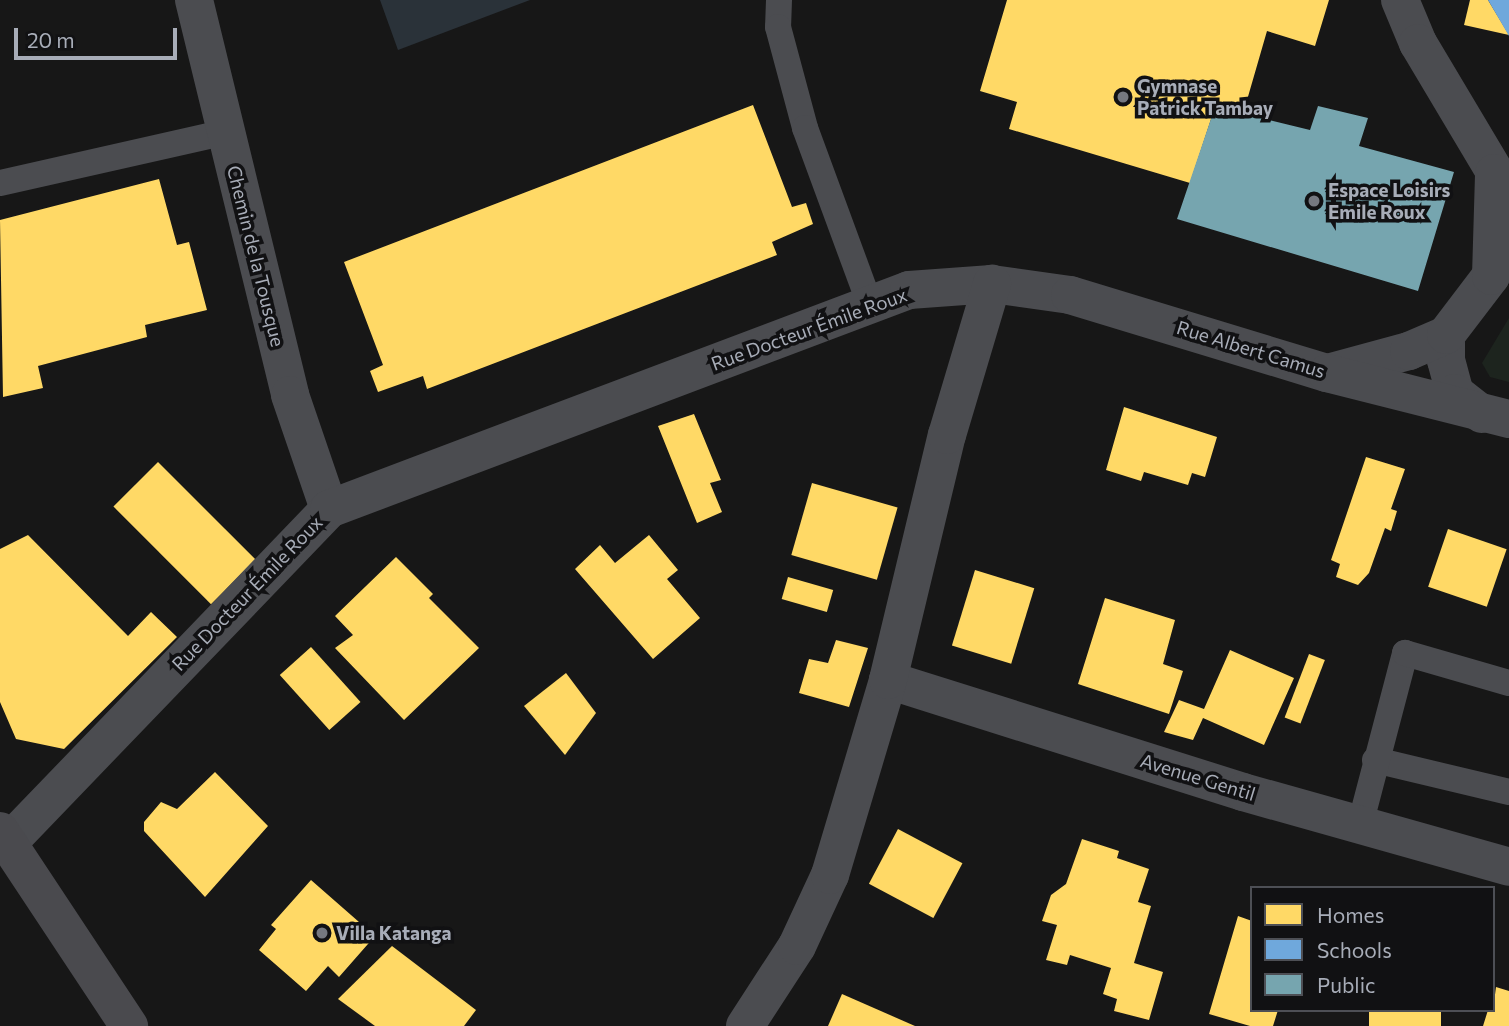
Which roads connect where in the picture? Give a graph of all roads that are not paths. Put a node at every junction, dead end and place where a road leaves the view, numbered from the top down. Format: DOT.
graph roads {
  1 [pos="194,0"];
  2 [pos="779,0"];
  3 [pos="1400,0"];
  4 [pos="226,132"];
  5 [pos="0,183"];
  6 [pos="1502,184"];
  7 [pos="1500,272"];
  8 [pos="992,284"];
  9 [pos="870,306"];
  10 [pos="1446,335"];
  11 [pos="1327,373"];
  12 [pos="1495,416"];
  13 [pos="329,509"];
  14 [pos="888,680"];
  15 [pos="1509,683"];
  16 [pos="1375,760"];
  17 [pos="1509,792"];
  18 [pos="1360,825"];
  19 [pos="3,837"];
  20 [pos="1509,867"];
  21 [pos="129,1026"];
  22 [pos="745,1026"];
  1 -- 4 [label="street, Chemin de la Tousque"];
  2 -- 9 [label="lane"];
  3 -- 6 [label="street"];
  4 -- 5 [label="lane"];
  4 -- 13 [label="street, Chemin de la Tousque"];
  6 -- 7 [label="street"];
  7 -- 10 [label="street"];
  8 -- 9 [label="street, Rue Docteur Émile Roux"];
  8 -- 11 [label="street, Rue Albert Camus"];
  8 -- 14 [label="street"];
  9 -- 13 [label="street, Rue Docteur Émile Roux"];
  10 -- 11 [label="street"];
  10 -- 12 [label="street"];
  11 -- 12 [label="street, Rue Albert Camus"];
  13 -- 19 [label="street, Rue Docteur Émile Roux"];
  14 -- 18 [label="street, Avenue Gentil"];
  14 -- 22 [label="street"];
  15 -- 16 [label="lane"];
  16 -- 17 [label="lane"];
  16 -- 18 [label="lane"];
  18 -- 20 [label="street, Avenue Gentil"];
  19 -- 21 [label="main road"];
}
